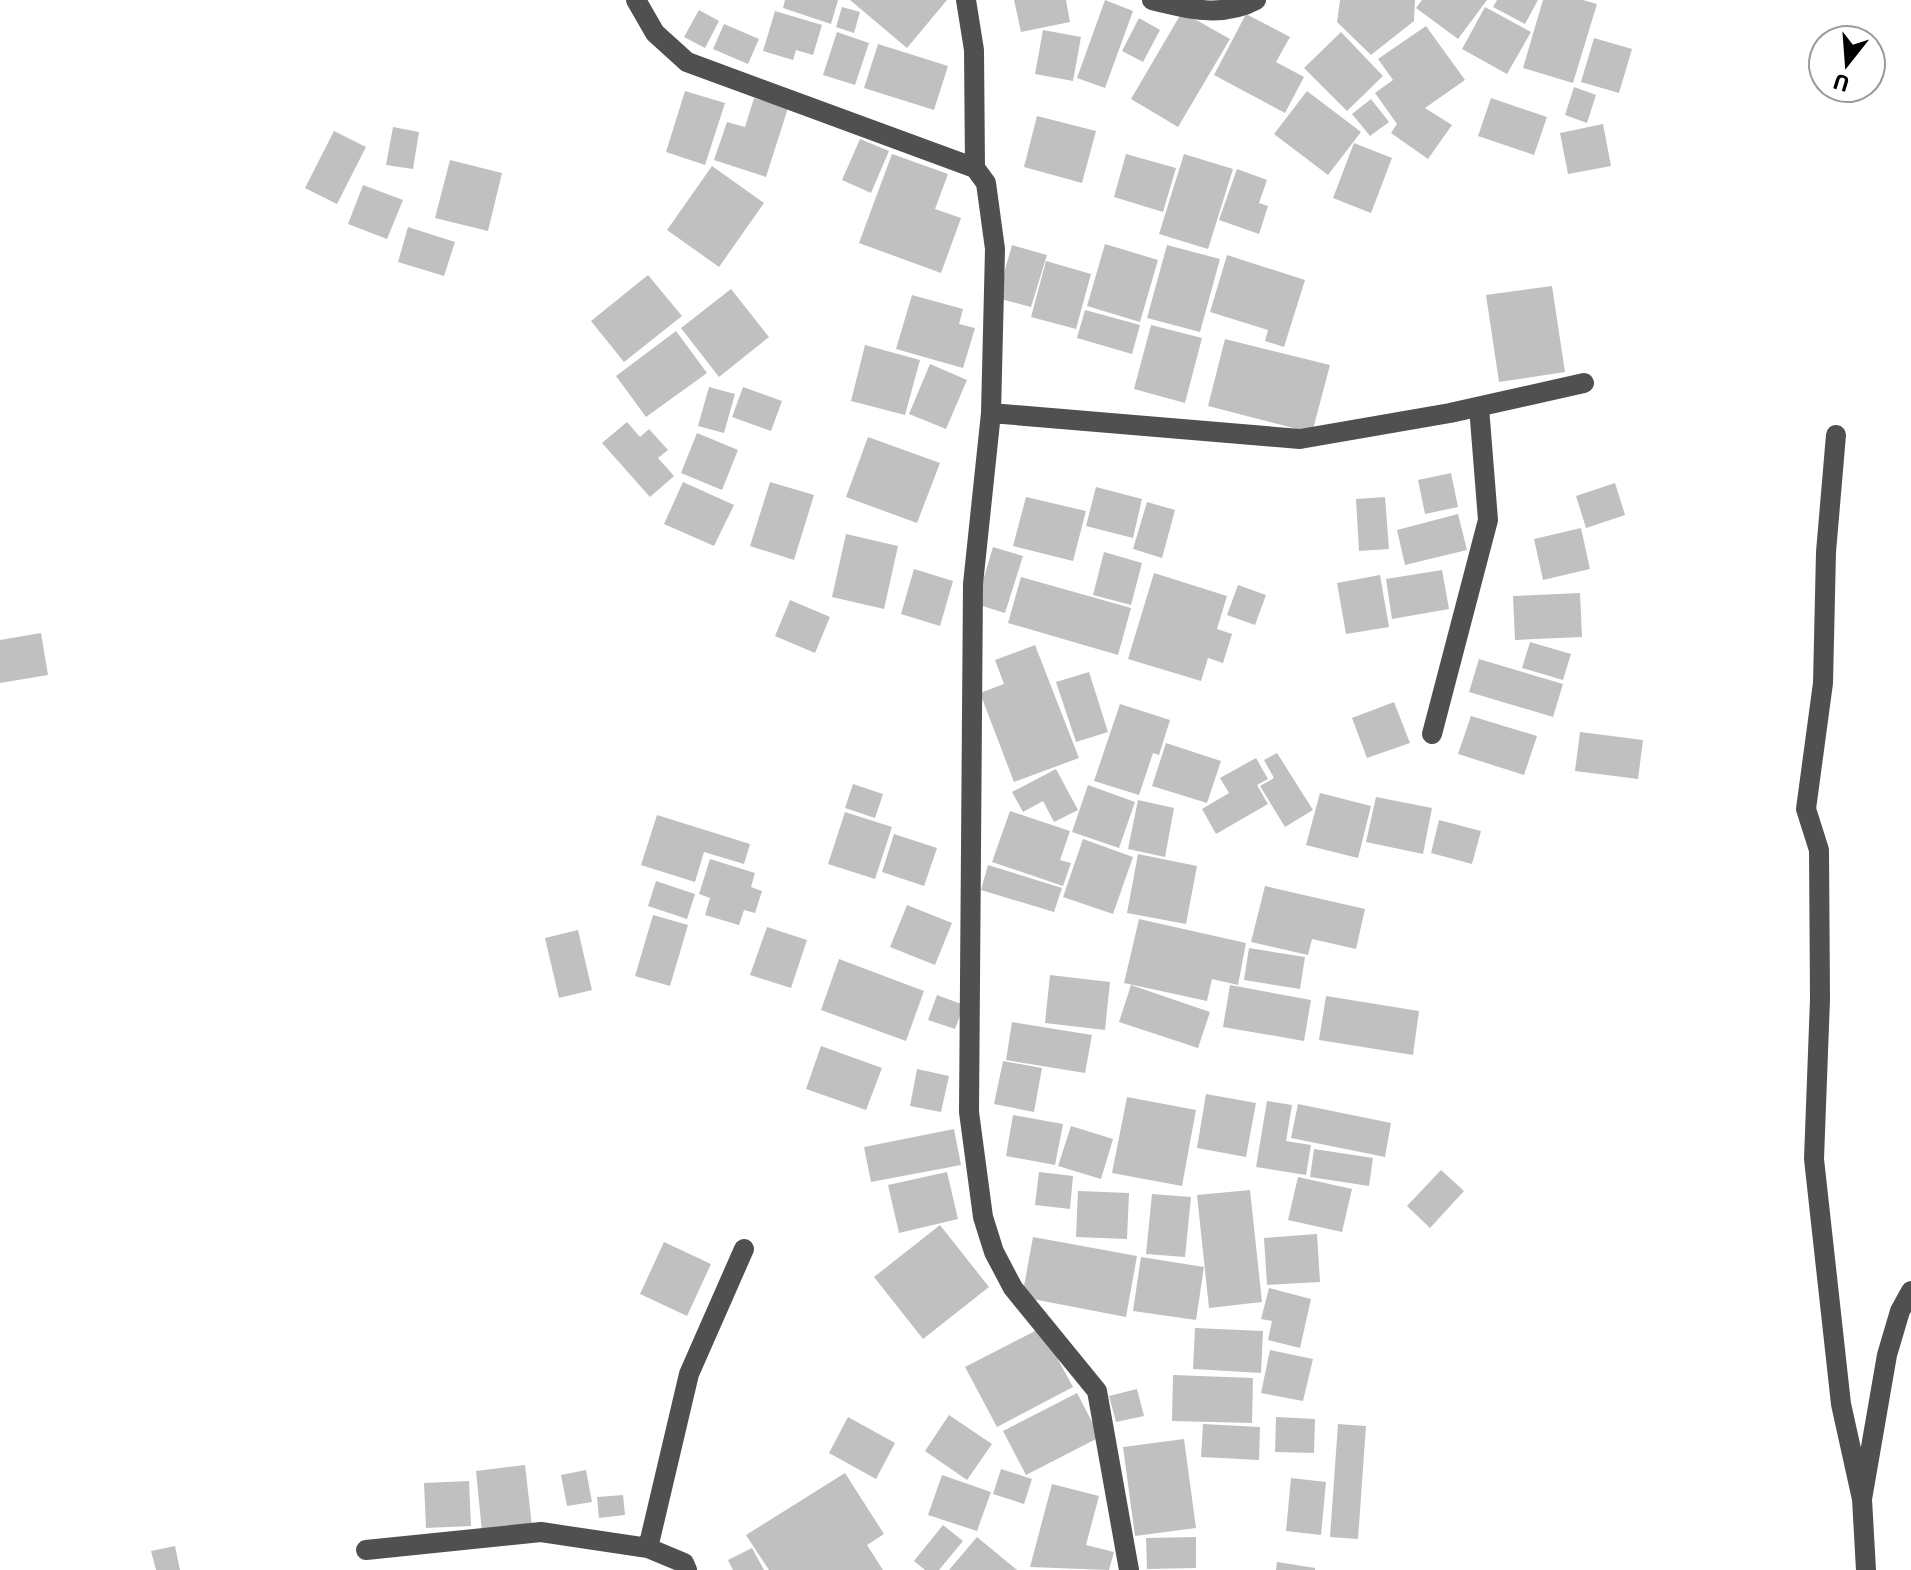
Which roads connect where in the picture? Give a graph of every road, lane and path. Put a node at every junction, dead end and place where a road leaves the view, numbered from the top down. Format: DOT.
graph roads {
  1 [pos="636,0"];
  2 [pos="966,0"];
  3 [pos="1152,0"];
  4 [pos="1256,0"];
  5 [pos="975,168"];
  6 [pos="1584,383"];
  7 [pos="1479,407"];
  8 [pos="991,413"];
  9 [pos="1836,435"];
  10 [pos="1432,734"];
  11 [pos="744,1249"];
  12 [pos="1911,1291"];
  13 [pos="1862,1499"];
  14 [pos="648,1548"];
  15 [pos="366,1550"];
  16 [pos="687,1570"];
  17 [pos="1129,1570"];
  18 [pos="1866,1570"];
  1 -- 5 [label="street"];
  2 -- 5 [label="street"];
  3 -- 4 [label="street"];
  5 -- 8 [label="street"];
  6 -- 7 [label="street"];
  7 -- 8 [label="street"];
  7 -- 10 [label="street"];
  8 -- 17 [label="street"];
  9 -- 13 [label="street"];
  11 -- 14 [label="street"];
  12 -- 13 [label="street"];
  13 -- 18 [label="street"];
  14 -- 15 [label="street"];
  14 -- 16 [label="street"];
}
